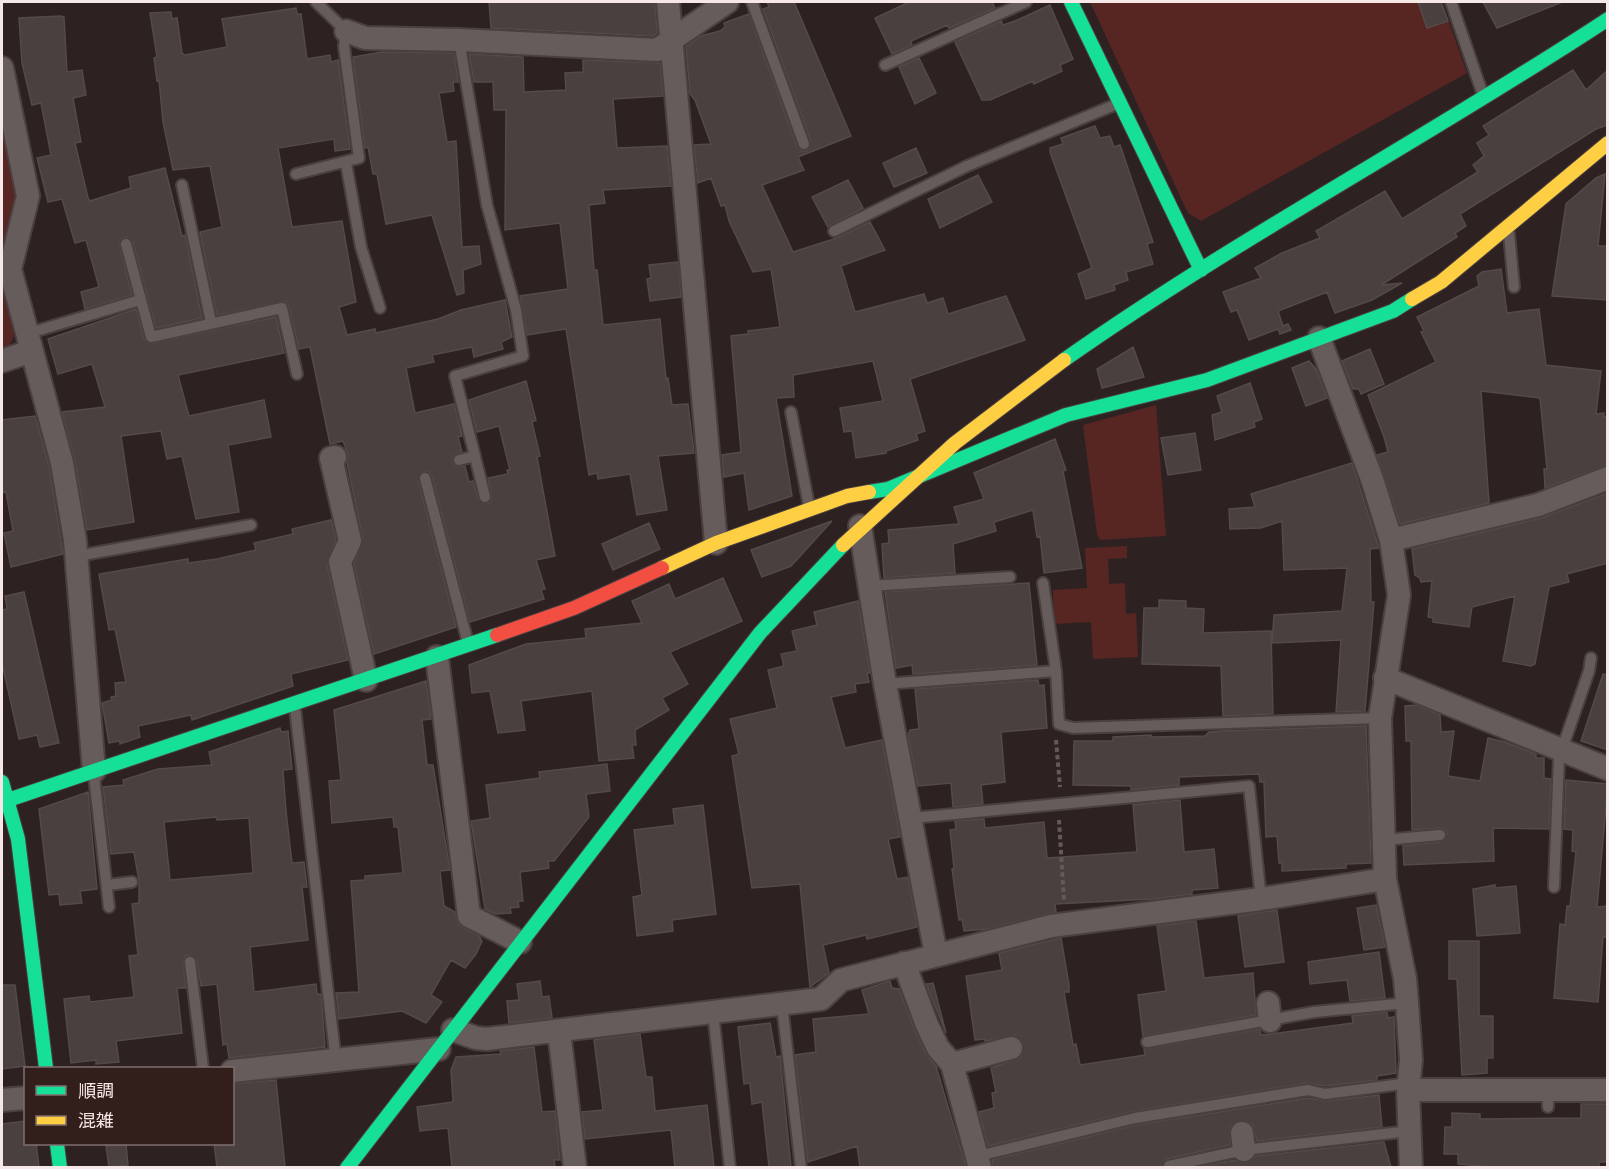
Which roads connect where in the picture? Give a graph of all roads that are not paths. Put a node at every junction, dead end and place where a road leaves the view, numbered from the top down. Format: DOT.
graph roads {
  1 [pos="316,2"];
  2 [pos="668,2"];
  3 [pos="727,2"];
  4 [pos="752,2"];
  5 [pos="1026,2"];
  6 [pos="1071,2"];
  7 [pos="1451,2"];
  8 [pos="1608,19"];
  9 [pos="346,32"];
  10 [pos="459,40"];
  11 [pos="672,40"];
  12 [pos="885,65"];
  13 [pos="2,68"];
  14 [pos="1484,99"];
  15 [pos="1120,103"];
  16 [pos="1608,143"];
  17 [pos="804,144"];
  18 [pos="346,163"];
  19 [pos="296,174"];
  20 [pos="182,185"];
  21 [pos="1508,228"];
  22 [pos="834,231"];
  23 [pos="126,244"];
  24 [pos="1201,270"];
  25 [pos="1514,287"];
  26 [pos="140,300"];
  27 [pos="380,308"];
  28 [pos="212,322"];
  29 [pos="1319,338"];
  30 [pos="28,343"];
  31 [pos="2,361"];
  32 [pos="297,374"];
  33 [pos="455,376"];
  34 [pos="442,379"];
  35 [pos="791,412"];
  36 [pos="475,456"];
  37 [pos="335,457"];
  38 [pos="459,460"];
  39 [pos="919,474"];
  40 [pos="425,478"];
  41 [pos="1608,478"];
  42 [pos="485,497"];
  43 [pos="810,511"];
  44 [pos="251,525"];
  45 [pos="860,526"];
  46 [pos="1391,540"];
  47 [pos="716,543"];
  48 [pos="76,556"];
  49 [pos="1010,576"];
  50 [pos="1043,583"];
  51 [pos="869,586"];
  52 [pos="469,646"];
  53 [pos="437,657"];
  54 [pos="1591,658"];
  55 [pos="1056,671"];
  56 [pos="1385,678"];
  57 [pos="366,680"];
  58 [pos="885,684"];
  59 [pos="294,705"];
  60 [pos="1380,718"];
  61 [pos="1561,750"];
  62 [pos="1608,769"];
  63 [pos="94,771"];
  64 [pos="2,782"];
  65 [pos="4,801"];
  66 [pos="912,818"];
  67 [pos="1440,835"];
  68 [pos="1384,840"];
  69 [pos="1385,879"];
  70 [pos="132,882"];
  71 [pos="107,885"];
  72 [pos="1554,887"];
  73 [pos="1261,899"];
  74 [pos="109,906"];
  75 [pos="520,942"];
  76 [pos="936,955"];
  77 [pos="190,962"];
  78 [pos="904,963"];
  79 [pos="1407,1003"];
  80 [pos="782,1005"];
  81 [pos="713,1012"];
  82 [pos="453,1030"];
  83 [pos="559,1031"];
  84 [pos="1147,1042"];
  85 [pos="1011,1048"];
  86 [pos="439,1049"];
  87 [pos="336,1062"];
  88 [pos="952,1064"];
  89 [pos="46,1067"];
  90 [pos="203,1067"];
  91 [pos="234,1071"];
  92 [pos="1408,1087"];
  93 [pos="1608,1090"];
  94 [pos="24,1098"];
  95 [pos="2,1100"];
  96 [pos="1410,1131"];
  97 [pos="57,1145"];
  98 [pos="979,1162"];
  99 [pos="1169,1166"];
  100 [pos="60,1167"];
  101 [pos="346,1167"];
  102 [pos="575,1167"];
  103 [pos="730,1167"];
  104 [pos="801,1167"];
  105 [pos="1411,1167"];
  1 -- 9 [label="lane"];
  2 -- 11 [label="street"];
  3 -- 11 [label="street"];
  4 -- 17 [label="lane"];
  5 -- 12 [label="lane"];
  6 -- 15 [label="street"];
  7 -- 14 [label="lane"];
  8 -- 14 [label="street"];
  9 -- 10 [label="street"];
  9 -- 18 [label="lane"];
  10 -- 11 [label="street"];
  10 -- 33 [label="lane"];
  11 -- 47 [label="street"];
  13 -- 30 [label="street"];
  14 -- 24 [label="street"];
  15 -- 22 [label="lane"];
  15 -- 24 [label="street"];
  16 -- 21 [label="street"];
  18 -- 19 [label="lane"];
  18 -- 27 [label="lane"];
  20 -- 28 [label="lane"];
  21 -- 25 [label="lane"];
  21 -- 29 [label="street"];
  23 -- 26 [label="lane"];
  24 -- 39 [label="street"];
  26 -- 28 [label="lane"];
  26 -- 30 [label="lane"];
  28 -- 32 [label="lane"];
  29 -- 39 [label="street"];
  29 -- 46 [label="street"];
  30 -- 31 [label="street"];
  30 -- 48 [label="street"];
  33 -- 34 [label="lane"];
  33 -- 36 [label="lane"];
  35 -- 43 [label="lane"];
  36 -- 38 [label="lane"];
  36 -- 42 [label="lane"];
  37 -- 57 [label="street"];
  39 -- 43 [label="street"];
  39 -- 45 [label="street"];
  40 -- 52 [label="lane"];
  41 -- 46 [label="street"];
  43 -- 47 [label="street"];
  44 -- 48 [label="lane"];
  45 -- 51 [label="street"];
  45 -- 75 [label="street"];
  46 -- 56 [label="street"];
  47 -- 52 [label="street"];
  48 -- 63 [label="street"];
  49 -- 51 [label="lane"];
  50 -- 55 [label="lane"];
  51 -- 58 [label="street"];
  52 -- 53 [label="street"];
  53 -- 57 [label="street"];
  53 -- 75 [label="street"];
  54 -- 61 [label="lane"];
  55 -- 58 [label="lane"];
  55 -- 60 [label="lane"];
  56 -- 60 [label="street"];
  56 -- 61 [label="street"];
  57 -- 59 [label="street"];
  58 -- 66 [label="street"];
  59 -- 63 [label="street"];
  59 -- 87 [label="lane"];
  60 -- 68 [label="street"];
  61 -- 62 [label="street"];
  61 -- 72 [label="lane"];
  63 -- 65 [label="street"];
  63 -- 71 [label="lane"];
  64 -- 65 [label="street"];
  65 -- 89 [label="street"];
  66 -- 73 [label="lane"];
  66 -- 76 [label="street"];
  67 -- 68 [label="lane"];
  68 -- 69 [label="street"];
  69 -- 73 [label="street"];
  69 -- 79 [label="street"];
  70 -- 71 [label="lane"];
  71 -- 74 [label="lane"];
  73 -- 76 [label="street"];
  75 -- 82 [label="street"];
  76 -- 78 [label="street"];
  77 -- 90 [label="lane"];
  78 -- 80 [label="street"];
  78 -- 88 [label="street"];
  79 -- 84 [label="lane"];
  79 -- 92 [label="street"];
  80 -- 81 [label="street"];
  80 -- 104 [label="lane"];
  81 -- 83 [label="street"];
  81 -- 103 [label="lane"];
  82 -- 83 [label="street"];
  82 -- 86 [label="street"];
  83 -- 102 [label="street"];
  85 -- 88 [label="street"];
  86 -- 87 [label="street"];
  86 -- 101 [label="street"];
  87 -- 91 [label="street"];
  88 -- 98 [label="street"];
  92 -- 93 [label="street"];
  92 -- 96 [label="street"];
  92 -- 98 [label="lane"];
  94 -- 95 [label="street"];
  96 -- 99 [label="lane"];
  96 -- 105 [label="street"];
  97 -- 100 [label="street"];
}
